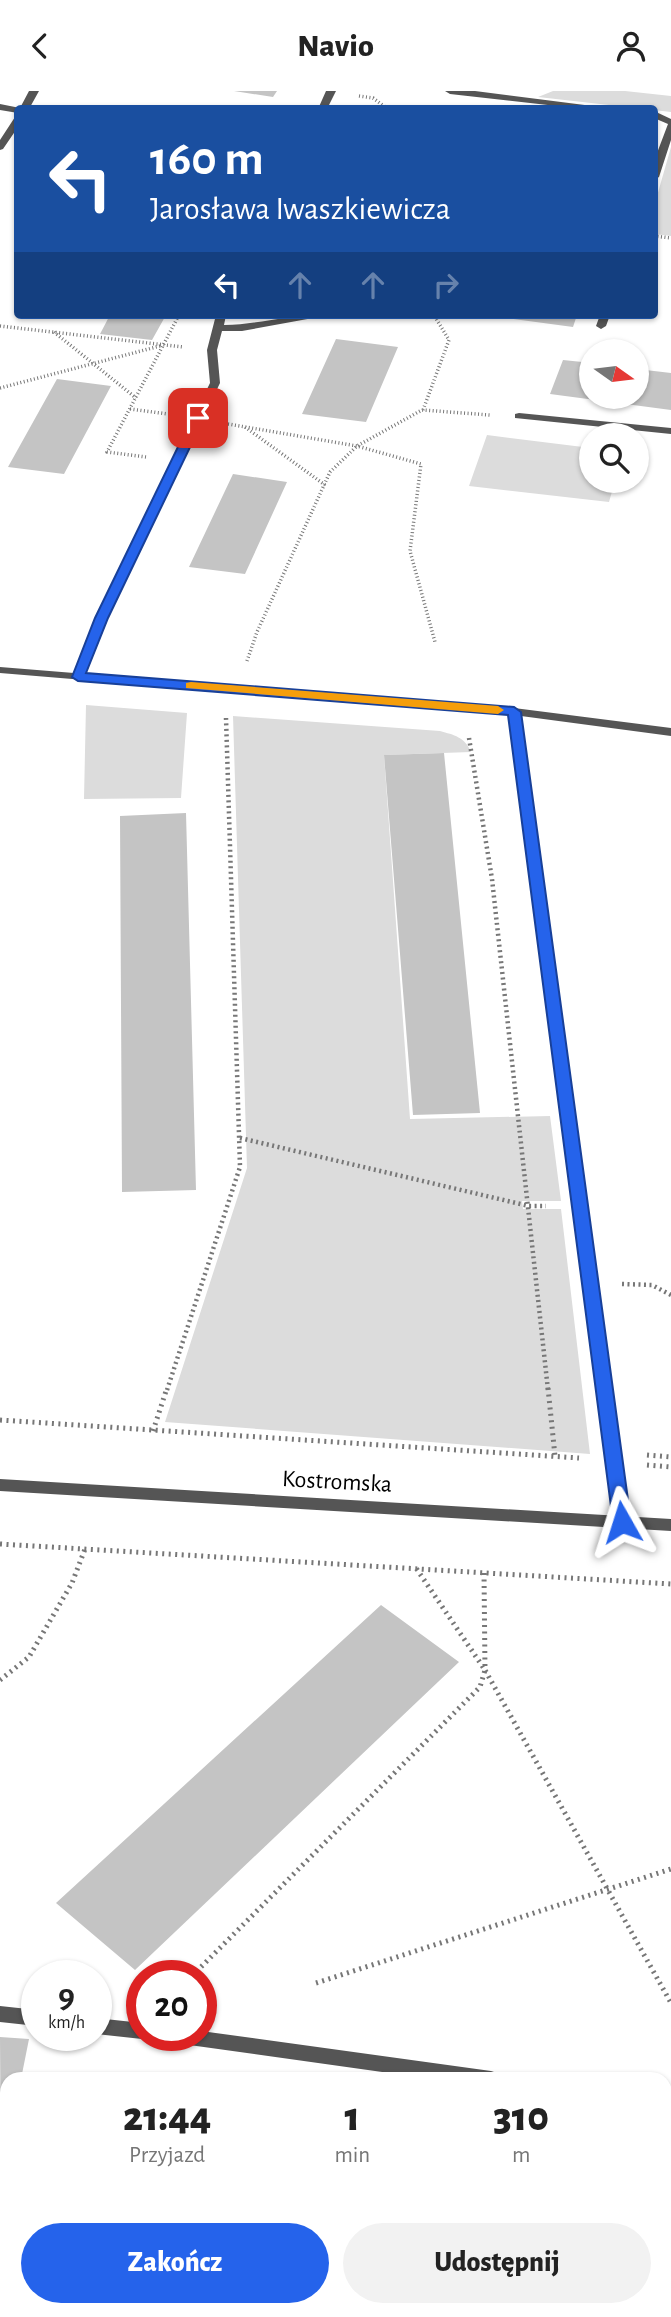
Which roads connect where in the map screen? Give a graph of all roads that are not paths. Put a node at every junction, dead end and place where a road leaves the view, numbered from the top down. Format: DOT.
graph roads {
  1 [pos="450,91"];
  2 [pos="504,97"];
  3 [pos="501,105"];
  4 [pos="576,105"];
  5 [pos="671,124"];
  6 [pos="14,125"];
  7 [pos="0,147"];
  8 [pos="658,165"];
  9 [pos="219,319"];
  10 [pos="291,319"];
  11 [pos="604,319"];
  12 [pos="601,326"];
  13 [pos="216,328"];
  14 [pos="519,416"];
  15 [pos="671,431"];
  16 [pos="0,670"];
  17 [pos="78,677"];
  18 [pos="514,712"];
  19 [pos="671,732"];
  20 [pos="0,1485"];
  21 [pos="622,1522"];
  22 [pos="671,1525"];
  23 [pos="0,2014"];
  24 [pos="21,2016"];
  25 [pos="217,2041"];
  26 [pos="441,2072"];
  1 -- 2 [label="street"];
  2 -- 3 [label="street"];
  2 -- 4 [label="street"];
  5 -- 8 [label="street"];
  6 -- 7 [label="street"];
  9 -- 13 [label="street"];
  10 -- 13 [label="street"];
  11 -- 12 [label="street"];
  13 -- 17 [label="street"];
  14 -- 15 [label="street"];
  16 -- 17 [label="street"];
  17 -- 18 [label="street"];
  18 -- 19 [label="street"];
  18 -- 21 [label="street"];
  20 -- 21 [label="street, Kostromska"];
  21 -- 22 [label="street, Kostromska"];
  23 -- 24 [label="street"];
  25 -- 26 [label="street"];
}
